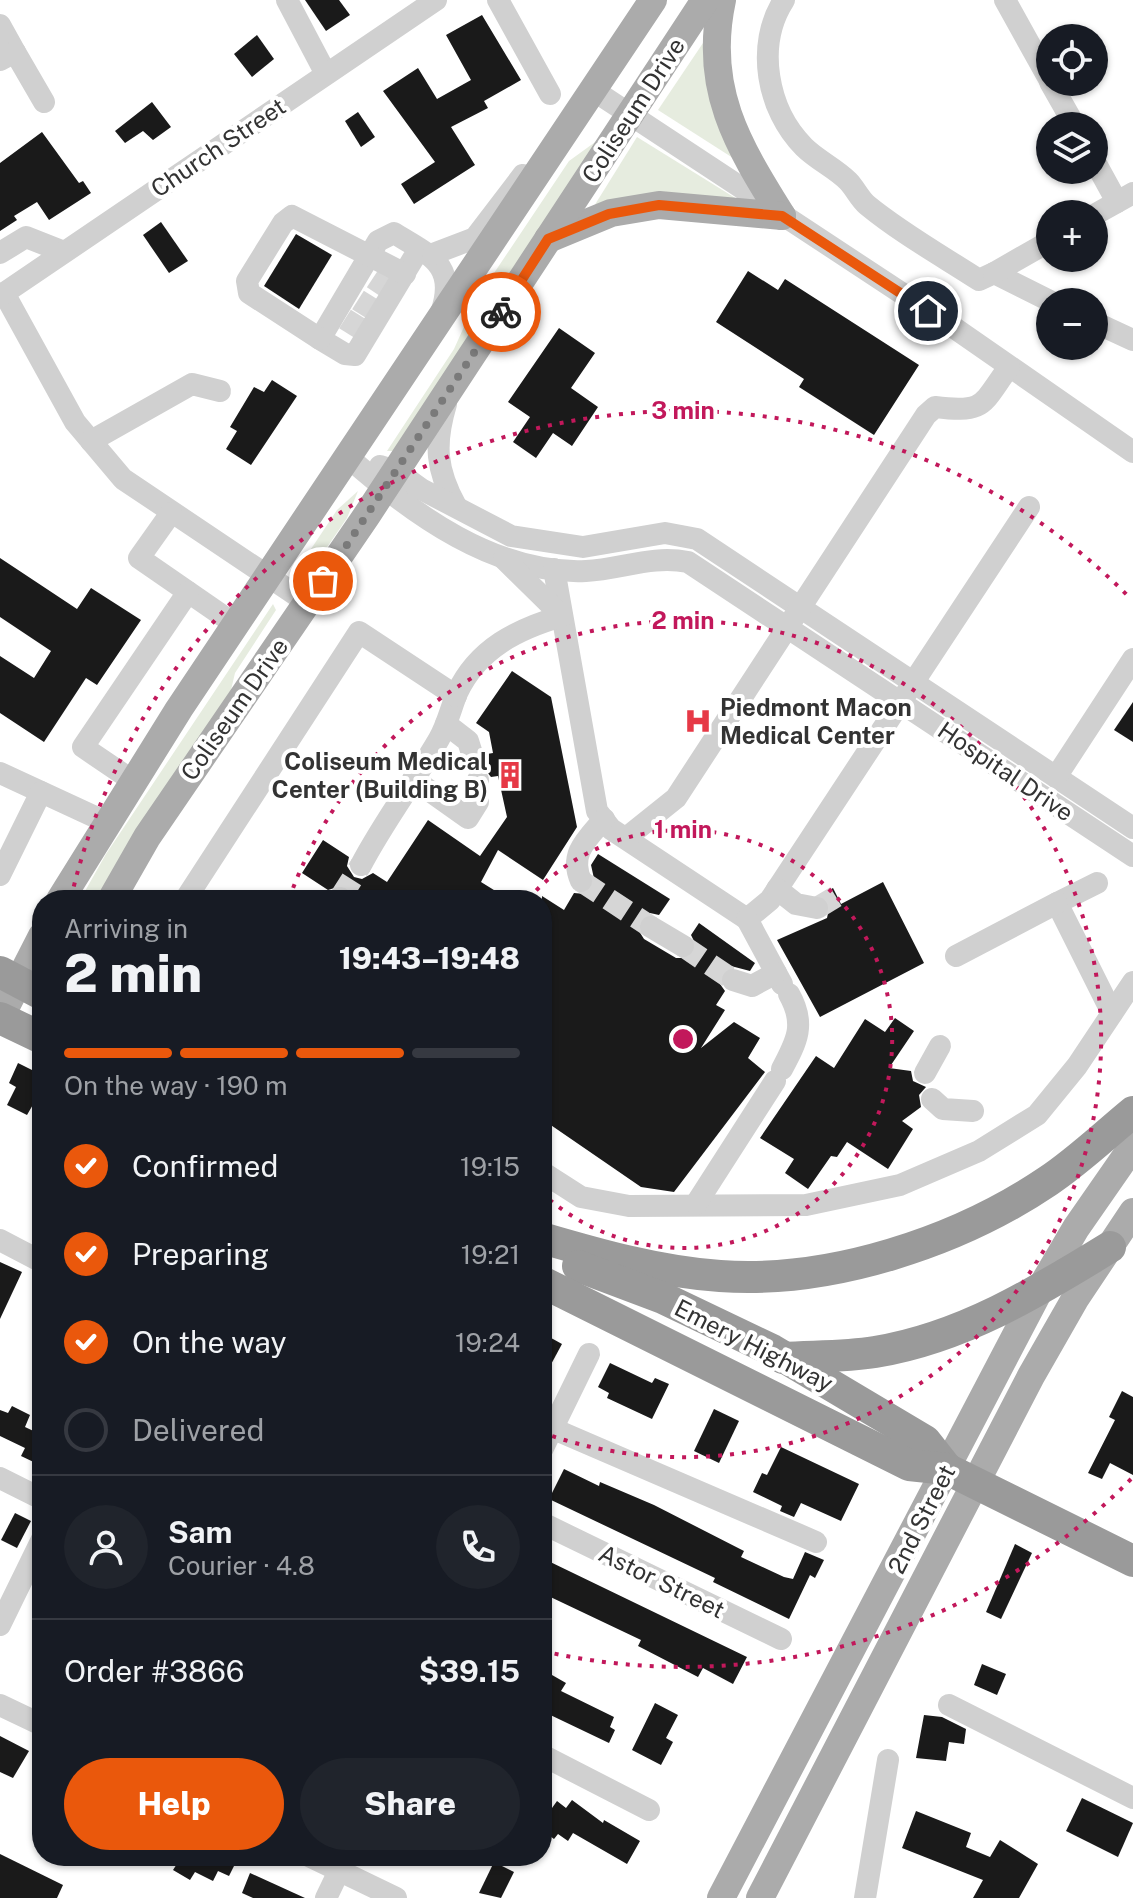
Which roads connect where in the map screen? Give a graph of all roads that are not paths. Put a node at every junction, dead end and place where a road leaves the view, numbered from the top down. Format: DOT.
graph roads {
  1 [pos="287,0"];
  2 [pos="436,0"];
  3 [pos="498,0"];
  4 [pos="653,0"];
  5 [pos="705,0"];
  6 [pos="722,0"];
  7 [pos="784,0"];
  8 [pos="1005,0"];
  9 [pos="0,25"];
  10 [pos="8,56"];
  11 [pos="1036,56"];
  12 [pos="326,74"];
  13 [pos="593,90"];
  14 [pos="550,94"];
  15 [pos="44,102"];
  16 [pos="629,114"];
  17 [pos="559,142"];
  18 [pos="1108,177"];
  19 [pos="1125,197"];
  20 [pos="782,216"];
  21 [pos="548,239"];
  22 [pos="1036,249"];
  23 [pos="426,251"];
  24 [pos="64,252"];
  25 [pos="0,253"];
  26 [pos="994,273"];
  27 [pos="382,276"];
  28 [pos="2,294"];
  29 [pos="1036,294"];
  30 [pos="365,304"];
  31 [pos="440,318"];
  32 [pos="352,324"];
  33 [pos="1108,328"];
  34 [pos="320,339"];
  35 [pos="1133,340"];
  36 [pos="1009,367"];
  37 [pos="451,388"];
  38 [pos="220,391"];
  39 [pos="91,441"];
  40 [pos="1133,452"];
  41 [pos="348,457"];
  42 [pos="390,480"];
  43 [pos="456,506"];
  44 [pos="1029,507"];
  45 [pos="171,513"];
  46 [pos="504,559"];
  47 [pos="554,569"];
  48 [pos="268,578"];
  49 [pos="188,592"];
  50 [pos="308,603"];
  51 [pos="801,607"];
  52 [pos="562,616"];
  53 [pos="236,625"];
  54 [pos="789,627"];
  55 [pos="1133,659"];
  56 [pos="916,683"];
  57 [pos="456,696"];
  58 [pos="903,702"];
  59 [pos="446,724"];
  60 [pos="473,757"];
  61 [pos="0,773"];
  62 [pos="1056,777"];
  63 [pos="413,779"];
  64 [pos="478,780"];
  65 [pos="133,781"];
  66 [pos="41,792"];
  67 [pos="604,819"];
  68 [pos="106,822"];
  69 [pos="1133,828"];
  70 [pos="626,838"];
  71 [pos="6,848"];
  72 [pos="1133,856"];
  73 [pos="361,865"];
  74 [pos="0,875"];
  75 [pos="581,881"];
  76 [pos="1097,883"];
  77 [pos="777,889"];
  78 [pos="66,890"];
  79 [pos="117,890"];
  80 [pos="191,890"];
  81 [pos="1057,903"];
  82 [pos="817,908"];
  83 [pos="747,919"];
  84 [pos="651,927"];
  85 [pos="683,946"];
  86 [pos="956,956"];
  87 [pos="32,957"];
  88 [pos="733,980"];
  89 [pos="20,982"];
  90 [pos="1133,982"];
  91 [pos="782,984"];
  92 [pos="1112,1013"];
  93 [pos="0,1018"];
  94 [pos="32,1033"];
  95 [pos="940,1046"];
  96 [pos="925,1073"];
  97 [pos="932,1099"];
  98 [pos="973,1111"];
  99 [pos="1133,1112"];
  100 [pos="1133,1146"];
  101 [pos="552,1178"];
  102 [pos="696,1204"];
  103 [pos="1133,1212"];
  104 [pos="0,1240"];
  105 [pos="552,1241"];
  106 [pos="1110,1247"];
  107 [pos="552,1254"];
  108 [pos="32,1257"];
  109 [pos="552,1287"];
  110 [pos="1039,1291"];
  111 [pos="589,1354"];
  112 [pos="785,1357"];
  113 [pos="704,1363"];
  114 [pos="552,1418"];
  115 [pos="552,1429"];
  116 [pos="960,1476"];
  117 [pos="0,1478"];
  118 [pos="32,1494"];
  119 [pos="552,1528"];
  120 [pos="816,1542"];
  121 [pos="32,1559"];
  122 [pos="1133,1561"];
  123 [pos="0,1625"];
  124 [pos="781,1639"];
  125 [pos="0,1705"];
  126 [pos="949,1705"];
  127 [pos="32,1720"];
  128 [pos="552,1760"];
  129 [pos="888,1760"];
  130 [pos="1133,1798"];
  131 [pos="649,1810"];
  132 [pos="329,1866"];
  133 [pos="339,1871"];
  134 [pos="326,1898"];
  135 [pos="396,1898"];
  136 [pos="721,1898"];
  137 [pos="760,1898"];
  138 [pos="865,1898"];
  1 -- 12 [label="street"];
  2 -- 12 [label="street, Church Street"];
  3 -- 14 [label="street"];
  4 -- 13 [label="main road, Coliseum Drive"];
  5 -- 16 [label="main road, Coliseum Drive"];
  6 -- 20 [label="main road"];
  7 -- 26 [label="street"];
  8 -- 11 [label="street"];
  9 -- 10 [label="street"];
  10 -- 15 [label="street"];
  12 -- 24 [label="street, Church Street"];
  13 -- 16 [label="street"];
  13 -- 17 [label="main road, Coliseum Drive"];
  16 -- 20 [label="street"];
  16 -- 21 [label="main road, Coliseum Drive"];
  17 -- 23 [label="street"];
  17 -- 31 [label="main road, Coliseum Drive"];
  18 -- 19 [label="street"];
  20 -- 21 [label="main road"];
  20 -- 36 [label="street"];
  21 -- 37 [label="main road, Coliseum Drive"];
  22 -- 26 [label="street"];
  23 -- 27 [label="street"];
  23 -- 27 [label="street"];
  23 -- 31 [label="street"];
  24 -- 25 [label="street"];
  24 -- 28 [label="street, Church Street"];
  26 -- 29 [label="street"];
  27 -- 30 [label="street"];
  27 -- 30 [label="street"];
  27 -- 34 [label="street"];
  28 -- 39 [label="street"];
  30 -- 32 [label="street"];
  30 -- 32 [label="street"];
  31 -- 41 [label="main road, Coliseum Drive"];
  32 -- 34 [label="street"];
  32 -- 34 [label="street"];
  33 -- 35 [label="street"];
  36 -- 40 [label="street"];
  36 -- 51 [label="street"];
  37 -- 42 [label="main road, Coliseum Drive"];
  37 -- 43 [label="street"];
  38 -- 39 [label="street"];
  39 -- 45 [label="street"];
  41 -- 42 [label="street, Hospital Drive"];
  41 -- 48 [label="main road, Coliseum Drive"];
  42 -- 43 [label="street, Hospital Drive"];
  42 -- 46 [label="street, Hospital Drive"];
  42 -- 50 [label="main road, Coliseum Drive"];
  43 -- 51 [label="street, Hospital Drive"];
  44 -- 56 [label="street"];
  45 -- 48 [label="street"];
  45 -- 49 [label="street"];
  46 -- 47 [label="street, Hospital Drive"];
  46 -- 52 [label="street"];
  47 -- 52 [label="street"];
  47 -- 54 [label="street, Hospital Drive"];
  48 -- 50 [label="street"];
  48 -- 53 [label="main road, Coliseum Drive"];
  49 -- 53 [label="street"];
  49 -- 65 [label="street"];
  50 -- 79 [label="main road, Coliseum Drive"];
  51 -- 54 [label="street"];
  51 -- 56 [label="street, Hospital Drive"];
  52 -- 57 [label="street"];
  52 -- 67 [label="street"];
  53 -- 65 [label="main road, Coliseum Drive"];
  54 -- 58 [label="street, Hospital Drive"];
  54 -- 70 [label="street"];
  55 -- 62 [label="street"];
  56 -- 58 [label="street"];
  56 -- 62 [label="street, Hospital Drive"];
  57 -- 59 [label="street"];
  57 -- 80 [label="street"];
  58 -- 72 [label="street, Hospital Drive"];
  58 -- 77 [label="street"];
  59 -- 60 [label="street"];
  59 -- 63 [label="street"];
  61 -- 66 [label="street"];
  62 -- 69 [label="street, Hospital Drive"];
  63 -- 64 [label="street"];
  63 -- 73 [label="street"];
  65 -- 68 [label="main road, Coliseum Drive"];
  66 -- 68 [label="street"];
  66 -- 71 [label="street"];
  67 -- 70 [label="street"];
  67 -- 75 [label="street"];
  68 -- 78 [label="main road, Coliseum Drive"];
  70 -- 83 [label="street"];
  71 -- 74 [label="street"];
  76 -- 81 [label="street"];
  77 -- 82 [label="street"];
  77 -- 83 [label="street"];
  81 -- 86 [label="street"];
  81 -- 92 [label="street"];
  83 -- 91 [label="street"];
  84 -- 85 [label="street"];
  87 -- 89 [label="main road"];
  88 -- 91 [label="street"];
  89 -- 93 [label="main road"];
  90 -- 92 [label="street"];
  91 -- 102 [label="street"];
  92 -- 102 [label="street"];
  93 -- 94 [label="highway"];
  95 -- 96 [label="street"];
  97 -- 98 [label="street"];
  99 -- 105 [label="highway"];
  100 -- 110 [label="main road, 2nd Street"];
  101 -- 102 [label="street"];
  103 -- 106 [label="main road, 2nd Street"];
  104 -- 108 [label="street"];
  106 -- 110 [label="highway"];
  106 -- 116 [label="main road, 2nd Street"];
  107 -- 112 [label="highway, Emery Highway"];
  109 -- 113 [label="highway, Emery Highway"];
  110 -- 112 [label="highway"];
  110 -- 116 [label="main road, 2nd Street"];
  111 -- 114 [label="street"];
  112 -- 113 [label="highway"];
  112 -- 116 [label="highway, Emery Highway"];
  113 -- 116 [label="highway, Emery Highway"];
  115 -- 120 [label="street"];
  116 -- 122 [label="highway, Emery Highway"];
  116 -- 136 [label="main road, 2nd Street"];
  116 -- 137 [label="main road, 2nd Street"];
  117 -- 118 [label="street"];
  119 -- 124 [label="street, Astor Street"];
  121 -- 123 [label="street"];
  125 -- 127 [label="street"];
  126 -- 130 [label="street"];
  128 -- 131 [label="street"];
  129 -- 138 [label="street"];
  132 -- 133 [label="street"];
  133 -- 134 [label="street"];
  133 -- 135 [label="street"];
}
